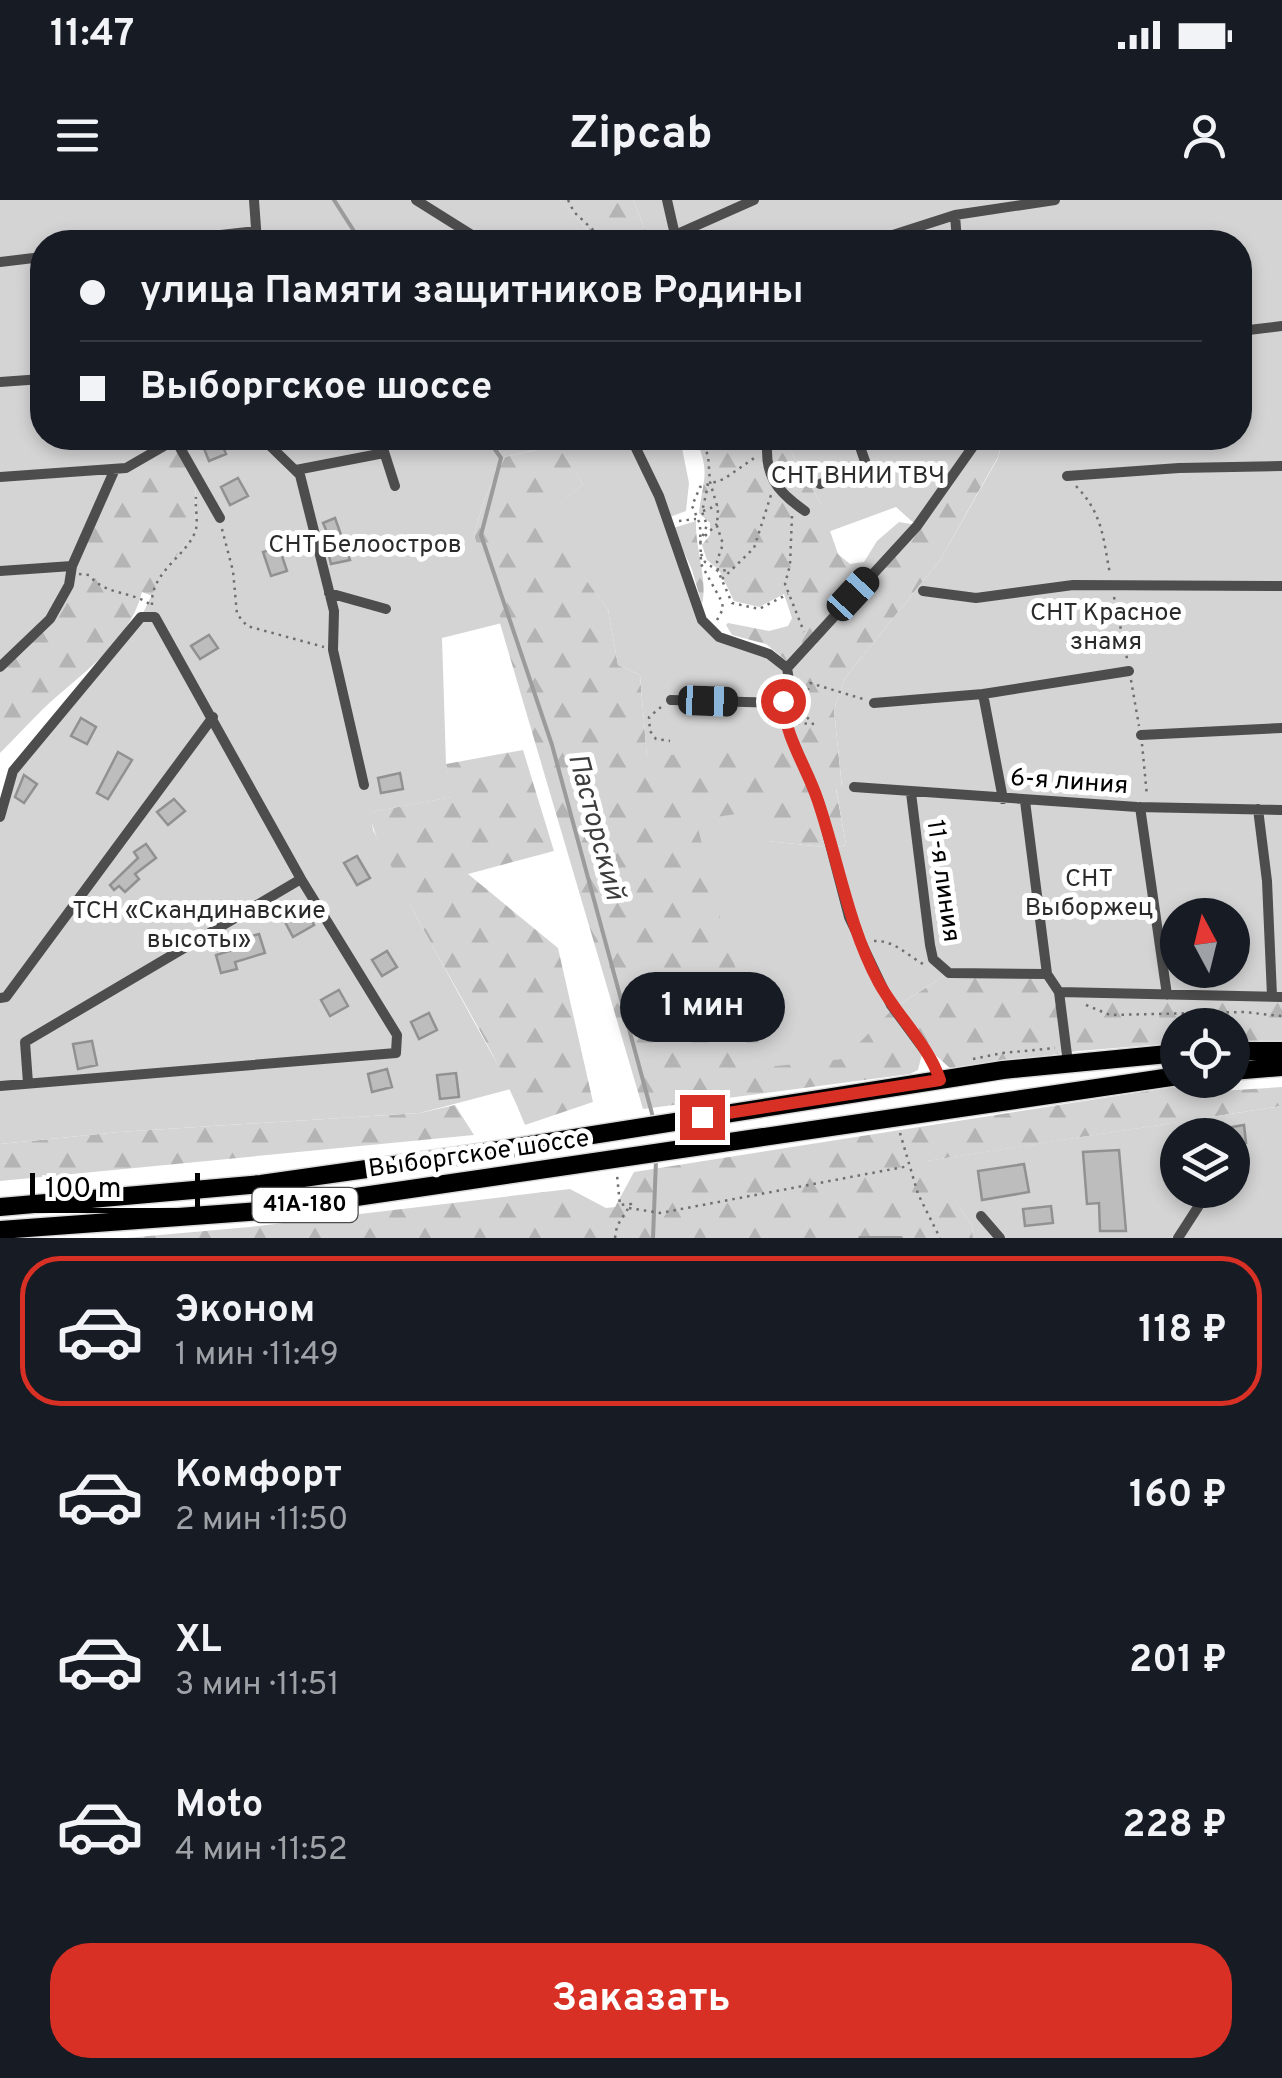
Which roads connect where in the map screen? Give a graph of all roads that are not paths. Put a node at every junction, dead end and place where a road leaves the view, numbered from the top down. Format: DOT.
graph roads {
  1 [pos="254,200"];
  2 [pos="416,200"];
  3 [pos="667,200"];
  4 [pos="754,200"];
  5 [pos="1055,200"];
  6 [pos="955,214"];
  7 [pos="256,230"];
  8 [pos="464,230"];
  9 [pos="671,230"];
  10 [pos="691,230"];
  11 [pos="907,230"];
  12 [pos="957,230"];
  13 [pos="30,258"];
  14 [pos="0,262"];
  15 [pos="1282,326"];
  16 [pos="1252,330"];
  17 [pos="30,381"];
  18 [pos="0,382"];
  19 [pos="156,450"];
  20 [pos="182,450"];
  21 [pos="275,450"];
  22 [pos="383,450"];
  23 [pos="638,450"];
  24 [pos="767,450"];
  25 [pos="861,450"];
  26 [pos="971,450"];
  27 [pos="384,453"];
  28 [pos="1282,466"];
  29 [pos="115,469"];
  30 [pos="296,470"];
  31 [pos="1067,476"];
  32 [pos="0,478"];
  33 [pos="820,484"];
  34 [pos="395,486"];
  35 [pos="805,511"];
  36 [pos="220,518"];
  37 [pos="72,570"];
  38 [pos="0,571"];
  39 [pos="1282,586"];
  40 [pos="923,591"];
  41 [pos="328,592"];
  42 [pos="386,609"];
  43 [pos="0,667"];
  44 [pos="787,668"];
  45 [pos="1129,671"];
  46 [pos="983,694"];
  47 [pos="670,700"];
  48 [pos="874,702"];
  49 [pos="783,703"];
  50 [pos="214,717"];
  51 [pos="1282,728"];
  52 [pos="1140,735"];
  53 [pos="364,784"];
  54 [pos="854,787"];
  55 [pos="910,793"];
  56 [pos="1004,799"];
  57 [pos="1025,801"];
  58 [pos="1144,807"];
  59 [pos="1258,809"];
  60 [pos="1282,810"];
  61 [pos="0,817"];
  62 [pos="301,879"];
  63 [pos="1046,974"];
  64 [pos="1063,992"];
  65 [pos="1167,995"];
  66 [pos="1277,996"];
  67 [pos="0,998"];
  68 [pos="1282,1050"];
  69 [pos="1250,1051"];
  70 [pos="1160,1055"];
  71 [pos="1068,1063"];
  72 [pos="1282,1067"];
  73 [pos="1250,1070"];
  74 [pos="1160,1079"];
  75 [pos="940,1080"];
  76 [pos="28,1083"];
  77 [pos="0,1086"];
  78 [pos="0,1207"];
  79 [pos="1198,1208"];
  80 [pos="981,1216"];
  81 [pos="0,1230"];
  82 [pos="1000,1238"];
  83 [pos="1178,1238"];
  1 -- 7 [label="street"];
  2 -- 8 [label="street"];
  3 -- 9 [label="street"];
  4 -- 10 [label="street"];
  5 -- 6 [label="street"];
  6 -- 11 [label="street"];
  6 -- 12 [label="street"];
  13 -- 14 [label="street"];
  15 -- 16 [label="street"];
  17 -- 18 [label="street"];
  19 -- 29 [label="street"];
  20 -- 36 [label="street"];
  21 -- 30 [label="street"];
  22 -- 27 [label="street"];
  23 -- 44 [label="street"];
  24 -- 35 [label="street"];
  25 -- 33 [label="street"];
  26 -- 44 [label="street"];
  27 -- 30 [label="street"];
  27 -- 34 [label="street"];
  28 -- 31 [label="street"];
  29 -- 32 [label="street"];
  29 -- 37 [label="street"];
  30 -- 41 [label="street"];
  37 -- 38 [label="street"];
  37 -- 43 [label="street"];
  39 -- 40 [label="street"];
  41 -- 42 [label="street"];
  41 -- 53 [label="street"];
  44 -- 49 [label="street"];
  45 -- 46 [label="street"];
  46 -- 48 [label="street"];
  46 -- 56 [label="street"];
  47 -- 49 [label="street"];
  49 -- 75 [label="street"];
  50 -- 61 [label="street"];
  50 -- 62 [label="street"];
  50 -- 67 [label="street"];
  51 -- 52 [label="street"];
  54 -- 55 [label="street, 6-я линия"];
  55 -- 56 [label="street, 6-я линия"];
  55 -- 63 [label="street, 11-я линия"];
  56 -- 57 [label="street, 6-я линия"];
  57 -- 58 [label="street, 6-я линия"];
  57 -- 63 [label="street"];
  58 -- 59 [label="street, 6-я линия"];
  58 -- 65 [label="street"];
  59 -- 60 [label="street, 6-я линия"];
  59 -- 66 [label="street"];
  62 -- 76 [label="street"];
  62 -- 76 [label="street"];
  63 -- 64 [label="street"];
  64 -- 65 [label="street"];
  64 -- 71 [label="street"];
  65 -- 66 [label="street"];
  68 -- 69 [label="main road"];
  70 -- 71 [label="main road, 41А-180"];
  71 -- 75 [label="main road, 41А-180"];
  72 -- 73 [label="main road"];
  74 -- 81 [label="main road, Выборгское шоссе / 41А-180"];
  75 -- 78 [label="main road, Выборгское шоссе / 41А-180"];
  76 -- 77 [label="street"];
  79 -- 83 [label="street"];
  80 -- 82 [label="street"];
}
